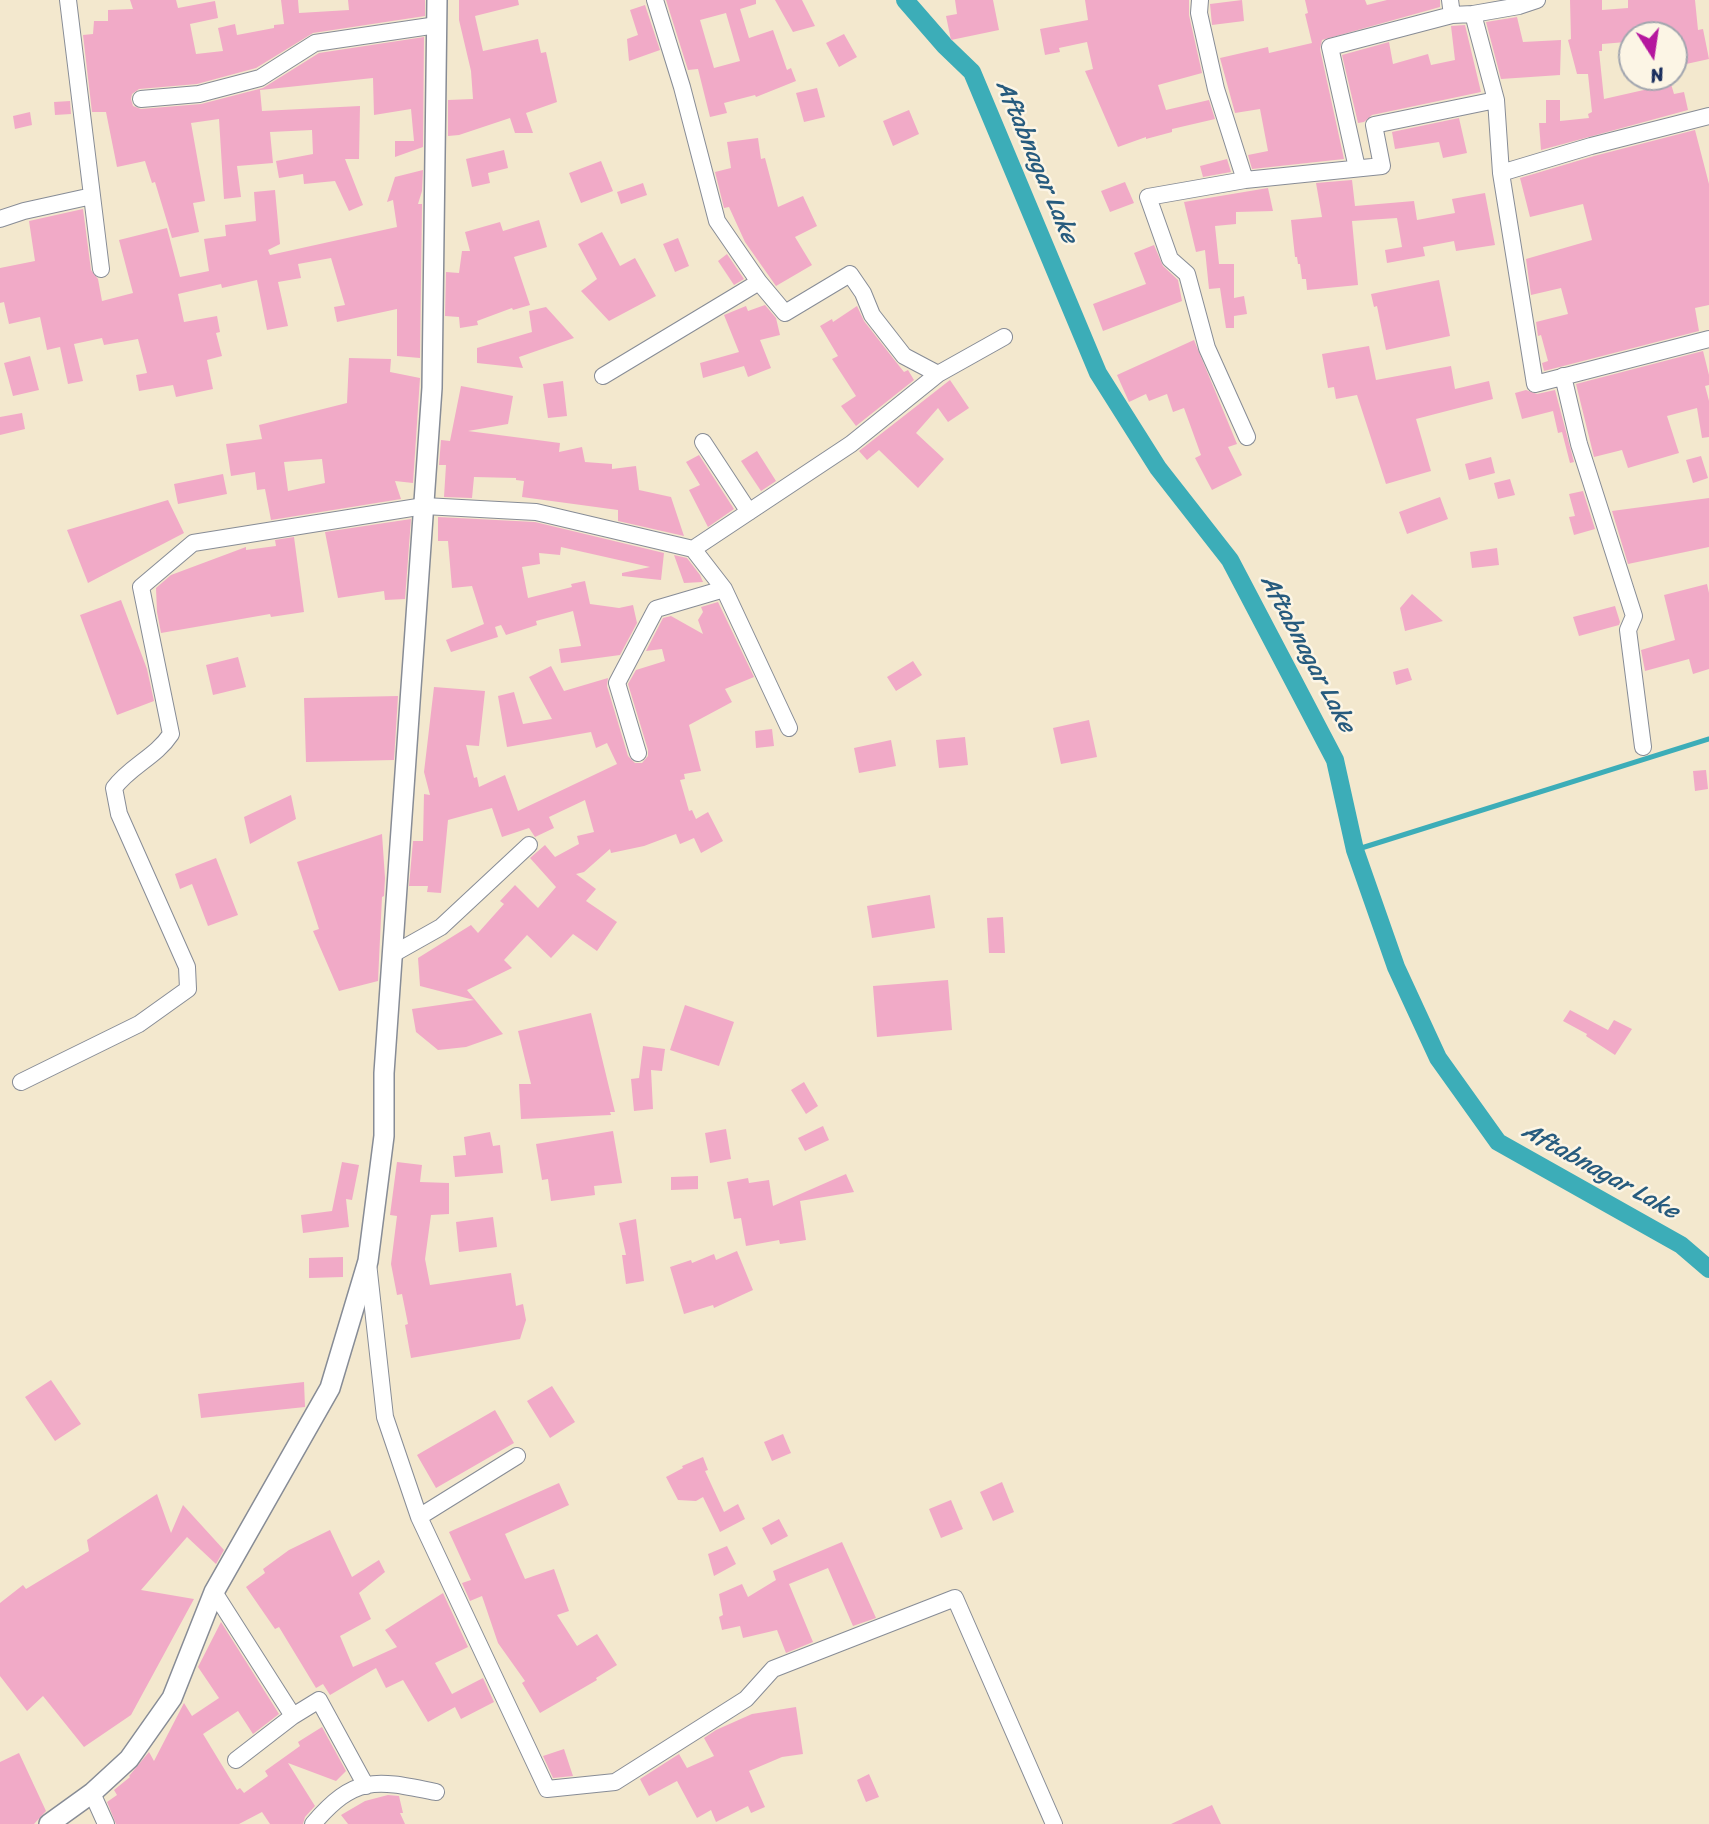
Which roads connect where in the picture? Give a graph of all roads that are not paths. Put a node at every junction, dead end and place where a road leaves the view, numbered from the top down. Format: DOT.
graph roads {
  1 [pos="68,0"];
  2 [pos="438,0"];
  3 [pos="656,0"];
  4 [pos="1199,0"];
  5 [pos="1537,0"];
  6 [pos="1451,7"];
  7 [pos="1473,14"];
  8 [pos="437,25"];
  9 [pos="141,99"];
  10 [pos="1496,100"];
  11 [pos="1709,116"];
  12 [pos="1357,168"];
  13 [pos="1501,173"];
  14 [pos="1245,180"];
  15 [pos="92,196"];
  16 [pos="0,219"];
  17 [pos="101,270"];
  18 [pos="759,282"];
  19 [pos="1004,337"];
  20 [pos="1709,339"];
  21 [pos="938,374"];
  22 [pos="603,376"];
  23 [pos="1563,376"];
  24 [pos="1247,436"];
  25 [pos="703,442"];
  26 [pos="424,506"];
  27 [pos="749,512"];
  28 [pos="693,549"];
  29 [pos="724,590"];
  30 [pos="789,728"];
  31 [pos="1643,747"];
  32 [pos="638,753"];
  33 [pos="529,845"];
  34 [pos="393,954"];
  35 [pos="21,1082"];
  36 [pos="368,1261"];
  37 [pos="517,1456"];
  38 [pos="419,1517"];
  39 [pos="214,1592"];
  40 [pos="293,1716"];
  41 [pos="236,1760"];
  42 [pos="366,1786"];
  43 [pos="436,1791"];
  44 [pos="92,1793"];
  45 [pos="49,1824"];
  46 [pos="106,1824"];
  47 [pos="313,1824"];
  48 [pos="1054,1824"];
  1 -- 15 [label="street"];
  2 -- 8 [label="street"];
  3 -- 18 [label="street"];
  4 -- 14 [label="street"];
  5 -- 7 [label="street"];
  6 -- 7 [label="street"];
  6 -- 12 [label="street"];
  7 -- 10 [label="street"];
  8 -- 9 [label="street"];
  8 -- 26 [label="street"];
  10 -- 12 [label="street"];
  10 -- 13 [label="street"];
  11 -- 13 [label="street"];
  12 -- 14 [label="street"];
  13 -- 23 [label="street"];
  14 -- 24 [label="street"];
  15 -- 16 [label="street"];
  15 -- 17 [label="street"];
  18 -- 21 [label="street"];
  18 -- 22 [label="street"];
  19 -- 21 [label="street"];
  20 -- 23 [label="street"];
  21 -- 27 [label="street"];
  23 -- 31 [label="street"];
  25 -- 27 [label="street"];
  26 -- 28 [label="street"];
  26 -- 34 [label="street"];
  26 -- 35 [label="street"];
  27 -- 28 [label="street"];
  28 -- 29 [label="street"];
  29 -- 30 [label="street"];
  29 -- 32 [label="street"];
  33 -- 34 [label="street"];
  34 -- 36 [label="street"];
  36 -- 38 [label="street"];
  36 -- 39 [label="street"];
  37 -- 38 [label="street"];
  38 -- 48 [label="street"];
  39 -- 40 [label="street"];
  39 -- 44 [label="street"];
  40 -- 41 [label="street"];
  40 -- 42 [label="street"];
  42 -- 43 [label="street"];
  42 -- 47 [label="street"];
  44 -- 45 [label="street"];
  44 -- 46 [label="street"];
}
